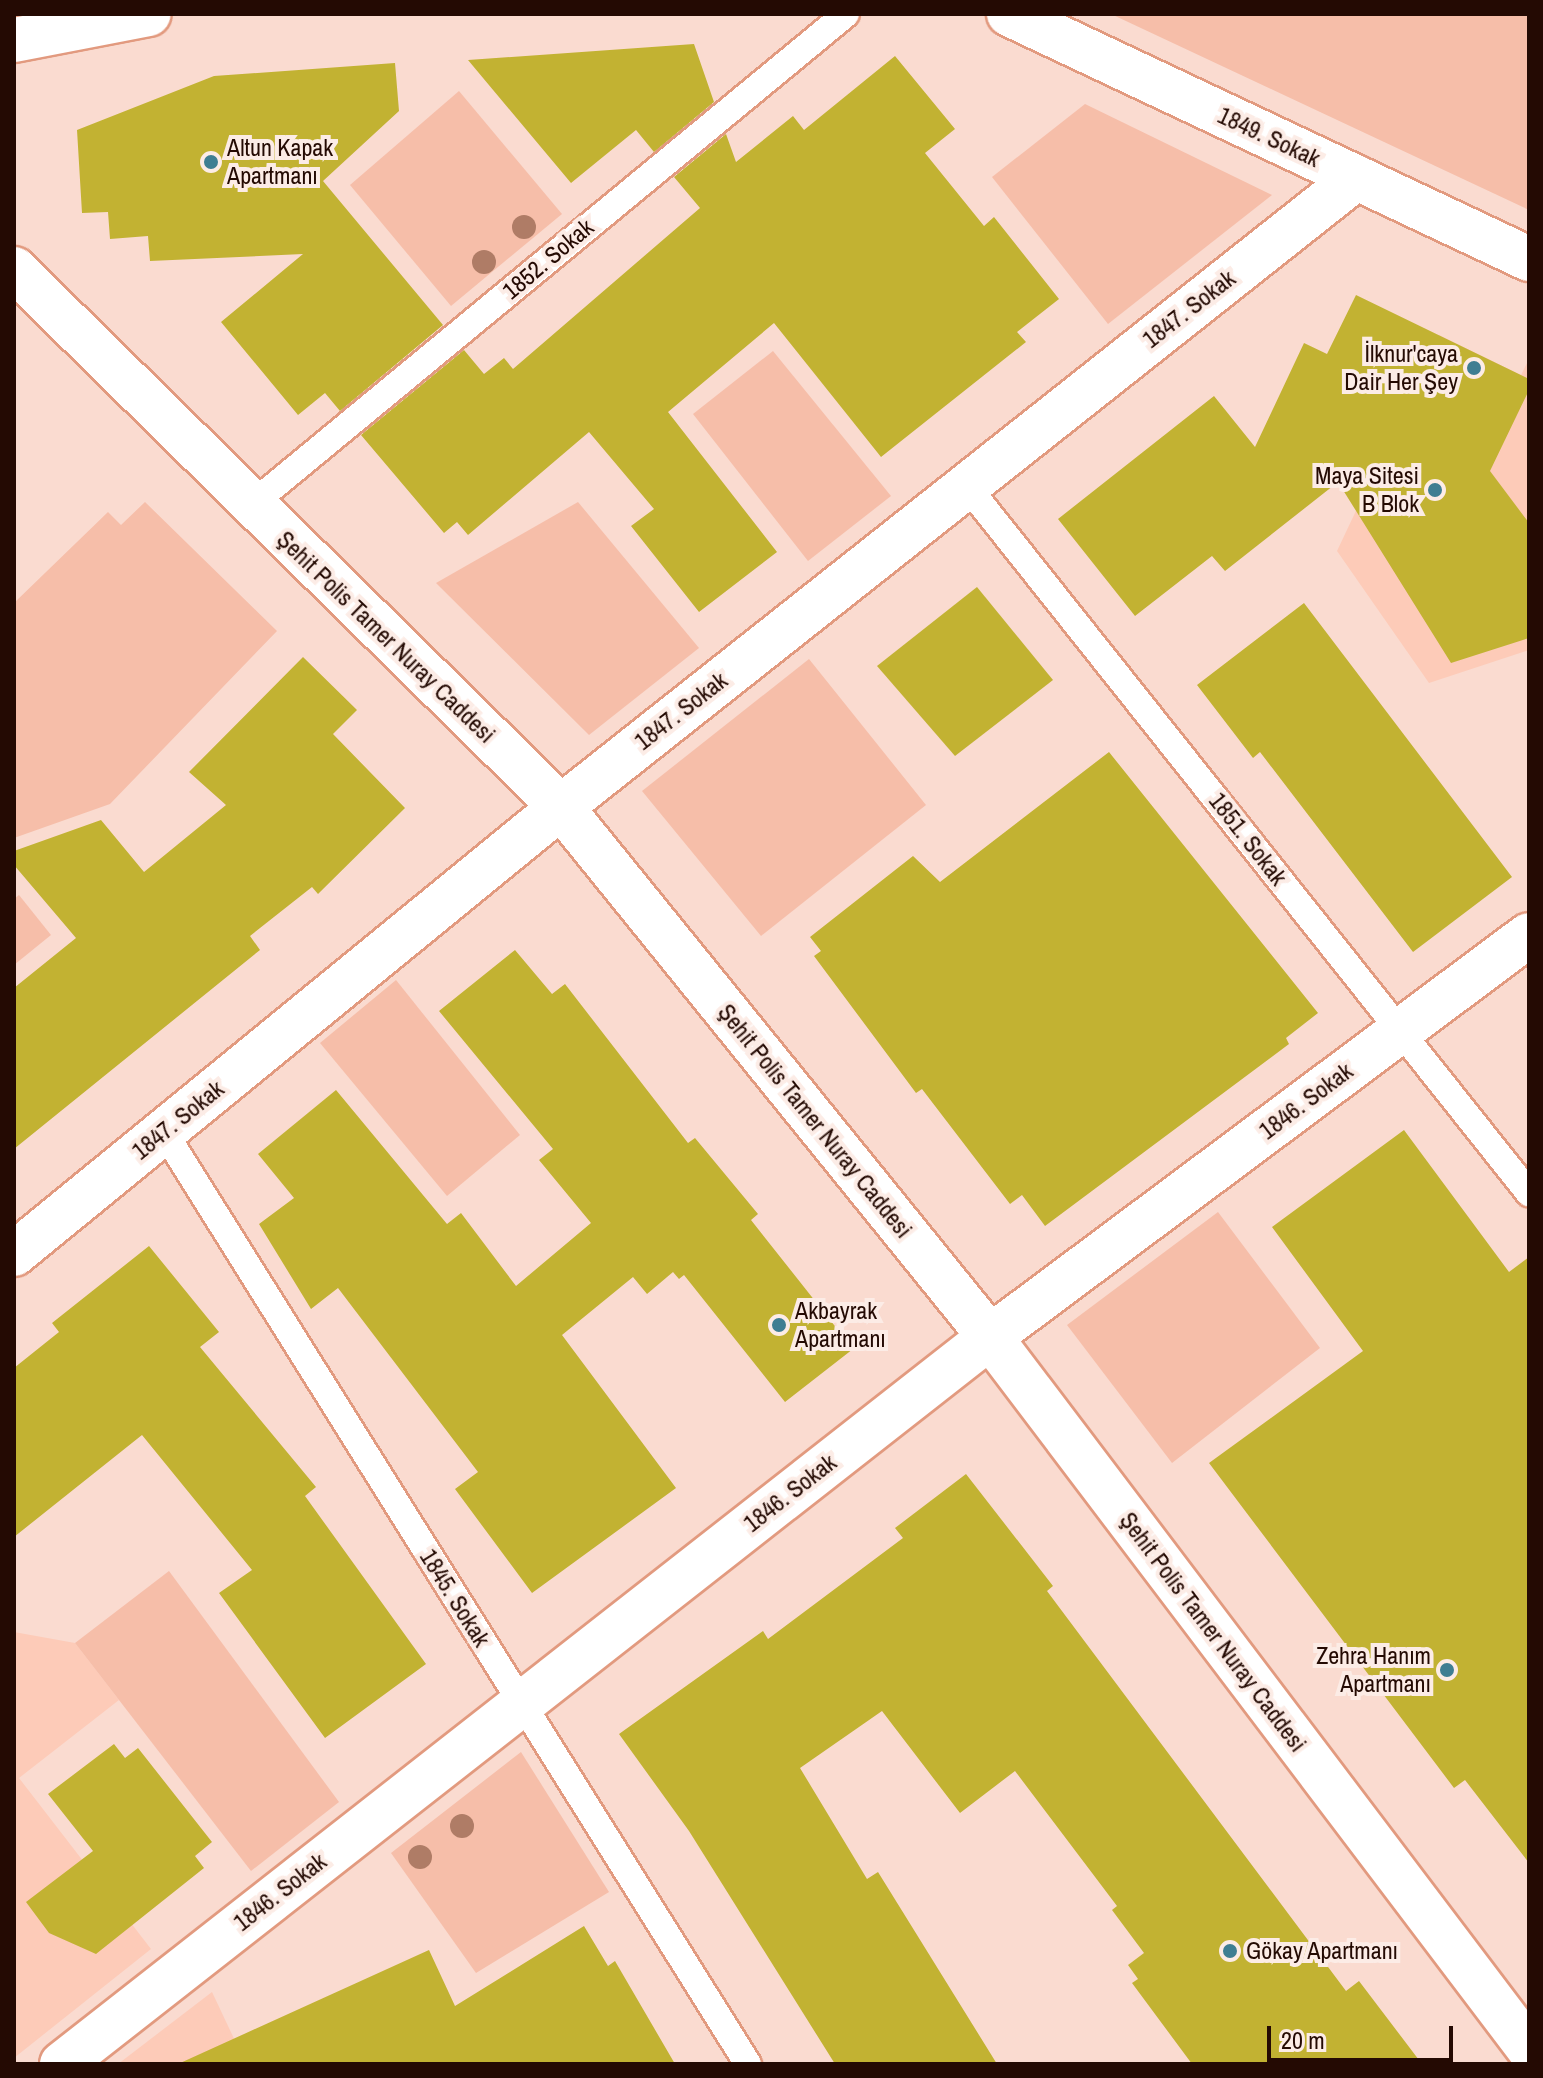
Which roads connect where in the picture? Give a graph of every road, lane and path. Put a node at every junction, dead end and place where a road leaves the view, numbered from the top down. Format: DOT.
graph roads {
  1 [pos="149,14"];
  2 [pos="846,14"];
  3 [pos="1009,14"];
  4 [pos="14,40"];
  5 [pos="1356,178"];
  6 [pos="1529,259"];
  7 [pos="14,269"];
  8 [pos="966,485"];
  9 [pos="251,505"];
  10 [pos="561,807"];
  11 [pos="1529,935"];
  12 [pos="1400,1031"];
  13 [pos="164,1132"];
  14 [pos="1529,1193"];
  15 [pos="14,1254"];
  16 [pos="990,1337"];
  17 [pos="521,1704"];
  18 [pos="1529,2048"];
  19 [pos="62,2064"];
  20 [pos="748,2064"];
  1 -- 4 [label="street"];
  2 -- 9 [label="lane, 1852. Sokak"];
  3 -- 5 [label="street, 1849. Sokak"];
  5 -- 6 [label="street, 1849. Sokak"];
  5 -- 8 [label="street, 1847. Sokak"];
  7 -- 9 [label="street, Şehit Polis Tamer Nuray Caddesi"];
  8 -- 10 [label="street, 1847. Sokak"];
  8 -- 12 [label="lane, 1851. Sokak"];
  9 -- 10 [label="street, Şehit Polis Tamer Nuray Caddesi"];
  10 -- 13 [label="street, 1847. Sokak"];
  10 -- 16 [label="street, Şehit Polis Tamer Nuray Caddesi"];
  11 -- 12 [label="street, 1846. Sokak"];
  12 -- 14 [label="lane, 1851. Sokak"];
  12 -- 16 [label="street, 1846. Sokak"];
  13 -- 15 [label="street, 1847. Sokak"];
  13 -- 17 [label="lane, 1845. Sokak"];
  16 -- 17 [label="street, 1846. Sokak"];
  16 -- 18 [label="street, Şehit Polis Tamer Nuray Caddesi"];
  17 -- 19 [label="street, 1846. Sokak"];
  17 -- 20 [label="lane, 1845. Sokak"];
}
